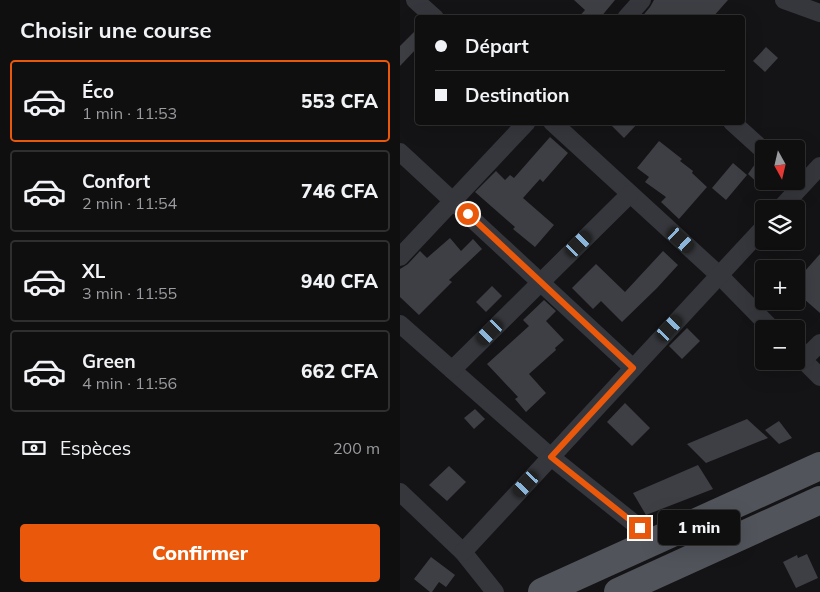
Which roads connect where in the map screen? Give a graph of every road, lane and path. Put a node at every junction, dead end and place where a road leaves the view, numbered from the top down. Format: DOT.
graph roads {
  1 [pos="415,0"];
  2 [pos="642,0"];
  3 [pos="784,0"];
  4 [pos="820,13"];
  5 [pos="432,15"];
  6 [pos="629,15"];
  7 [pos="524,125"];
  8 [pos="555,125"];
  9 [pos="735,125"];
  10 [pos="755,143"];
  11 [pos="400,152"];
  12 [pos="820,166"];
  13 [pos="805,178"];
  14 [pos="630,194"];
  15 [pos="453,200"];
  16 [pos="755,237"];
  17 [pos="400,257"];
  18 [pos="719,275"];
  19 [pos="541,282"];
  20 [pos="763,320"];
  21 [pos="400,324"];
  22 [pos="820,343"];
  23 [pos="805,354"];
  24 [pos="805,362"];
  25 [pos="633,368"];
  26 [pos="452,370"];
  27 [pos="820,377"];
  28 [pos="551,457"];
  29 [pos="820,466"];
  30 [pos="400,492"];
  31 [pos="818,508"];
  32 [pos="655,540"];
  33 [pos="463,552"];
  34 [pos="495,592"];
  35 [pos="542,592"];
  36 [pos="618,592"];
  1 -- 5 [label="street"];
  2 -- 6 [label="street"];
  3 -- 4 [label="street"];
  7 -- 15 [label="street"];
  8 -- 14 [label="street"];
  9 -- 10 [label="street"];
  11 -- 15 [label="street"];
  12 -- 13 [label="street"];
  14 -- 18 [label="street"];
  14 -- 19 [label="street"];
  15 -- 17 [label="street"];
  15 -- 19 [label="street"];
  16 -- 18 [label="street"];
  18 -- 20 [label="street"];
  18 -- 25 [label="street"];
  19 -- 25 [label="street"];
  19 -- 26 [label="street"];
  21 -- 26 [label="street"];
  22 -- 23 [label="street"];
  24 -- 27 [label="street"];
  25 -- 28 [label="street"];
  26 -- 28 [label="street"];
  28 -- 32 [label="street"];
  28 -- 33 [label="street"];
  29 -- 32 [label="main road"];
  30 -- 33 [label="street"];
  31 -- 36 [label="main road"];
  32 -- 35 [label="main road"];
  33 -- 34 [label="street"];
}
